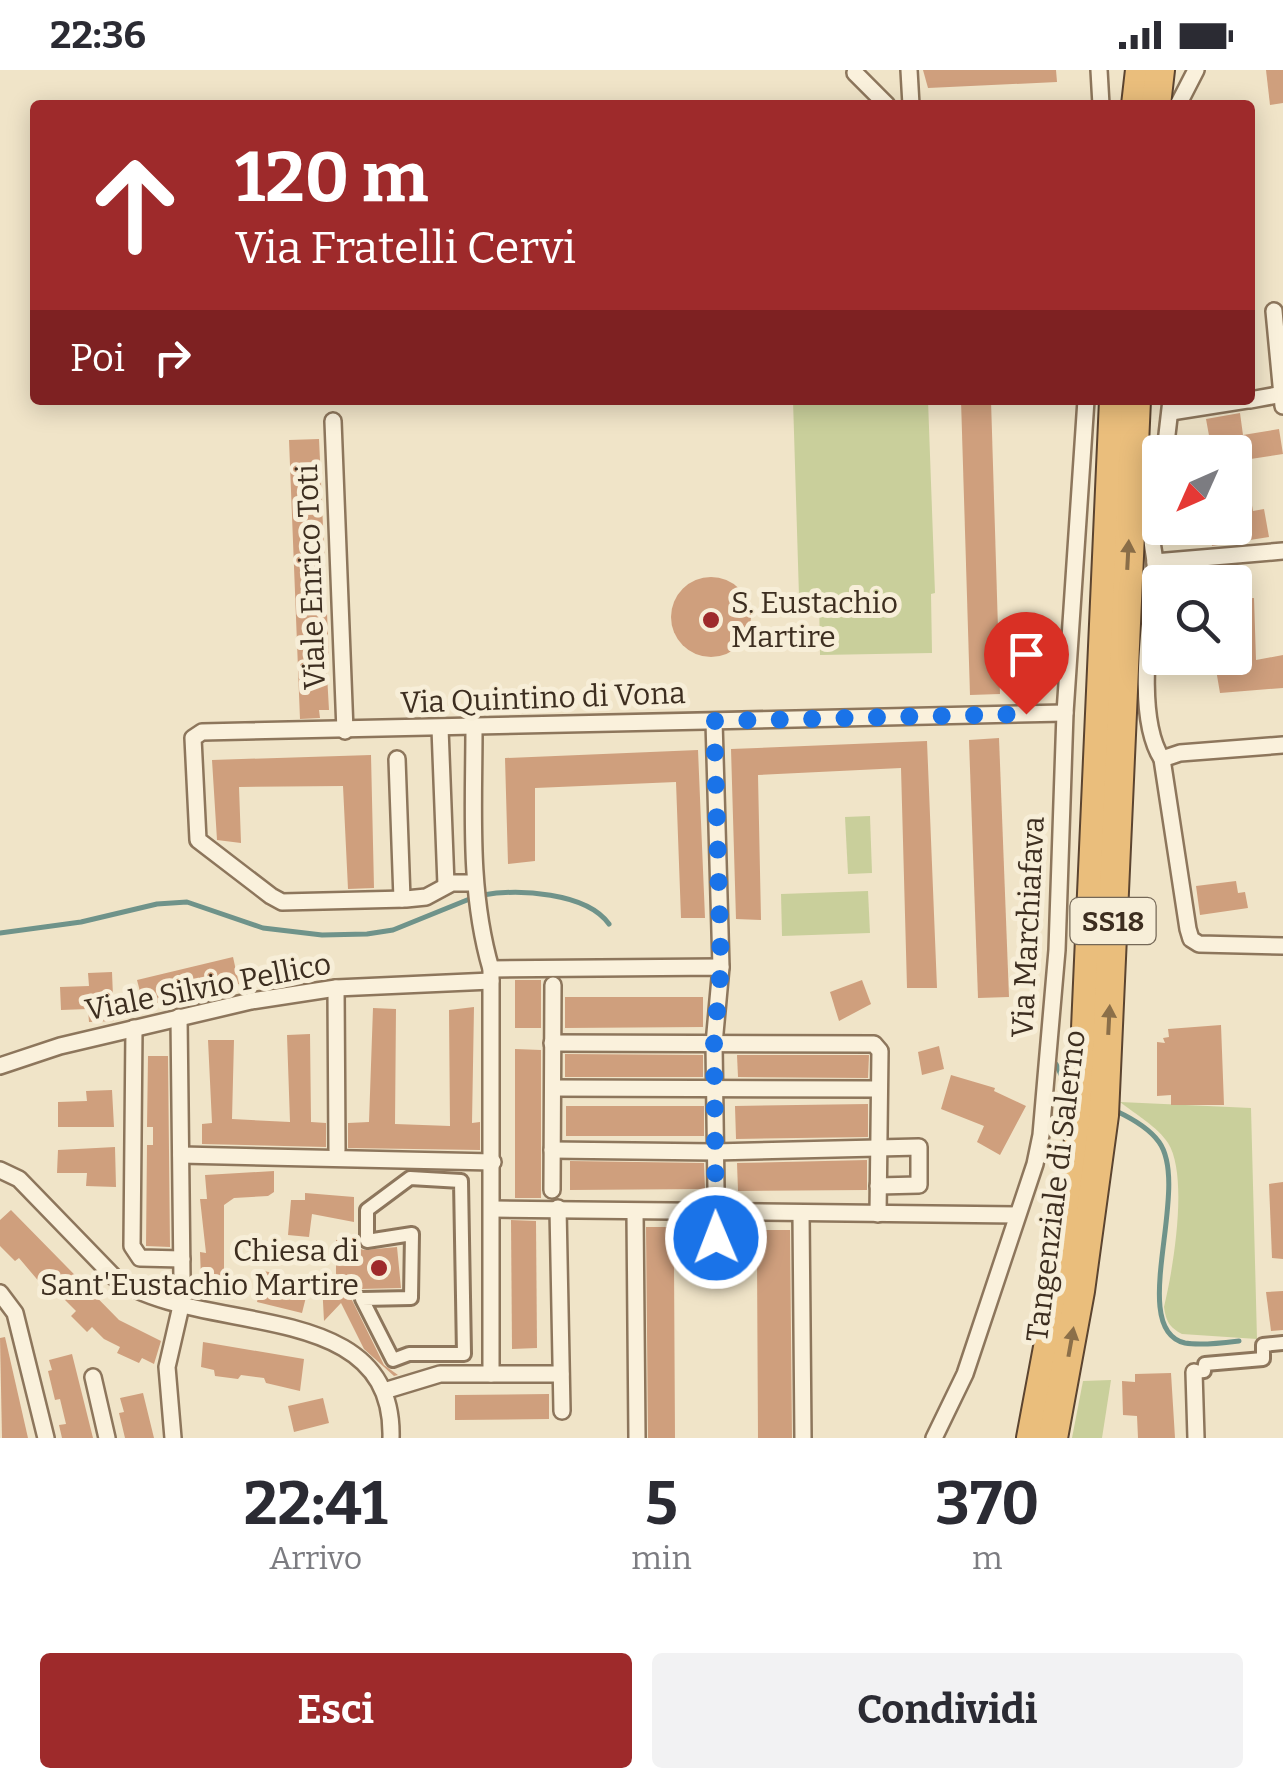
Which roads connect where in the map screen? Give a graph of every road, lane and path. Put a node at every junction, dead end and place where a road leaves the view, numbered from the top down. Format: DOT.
graph roads {
  1 [pos="909,70"];
  2 [pos="1099,70"];
  3 [pos="1140,70"];
  4 [pos="1160,70"];
  5 [pos="1196,70"];
  6 [pos="855,72"];
  7 [pos="883,100"];
  8 [pos="911,100"];
  9 [pos="1100,100"];
  10 [pos="1137,100"];
  11 [pos="1157,100"];
  12 [pos="1181,100"];
  13 [pos="1274,311"];
  14 [pos="1282,394"];
  15 [pos="1255,399"];
  16 [pos="1086,405"];
  17 [pos="1114,405"];
  18 [pos="1136,405"];
  19 [pos="1171,406"];
  20 [pos="1283,406"];
  21 [pos="333,421"];
  22 [pos="1167,435"];
  23 [pos="1153,545"];
  24 [pos="1283,551"];
  25 [pos="1155,562"];
  26 [pos="1065,713"];
  27 [pos="714,721"];
  28 [pos="440,728"];
  29 [pos="474,728"];
  30 [pos="345,732"];
  31 [pos="1283,745"];
  32 [pos="397,759"];
  33 [pos="1162,759"];
  34 [pos="474,883"];
  35 [pos="446,885"];
  36 [pos="402,899"];
  37 [pos="1283,946"];
  38 [pos="721,967"];
  39 [pos="491,975"];
  40 [pos="553,985"];
  41 [pos="336,988"];
  42 [pos="179,1017"];
  43 [pos="134,1028"];
  44 [pos="552,1043"];
  45 [pos="714,1044"];
  46 [pos="0,1066"];
  47 [pos="553,1088"];
  48 [pos="880,1089"];
  49 [pos="714,1090"];
  50 [pos="878,1149"];
  51 [pos="552,1150"];
  52 [pos="714,1152"];
  53 [pos="337,1154"];
  54 [pos="181,1155"];
  55 [pos="494,1162"];
  56 [pos="0,1170"];
  57 [pos="878,1186"];
  58 [pos="552,1190"];
  59 [pos="558,1208"];
  60 [pos="493,1209"];
  61 [pos="634,1212"];
  62 [pos="715,1213"];
  63 [pos="802,1213"];
  64 [pos="878,1214"];
  65 [pos="1017,1215"];
  66 [pos="182,1259"];
  67 [pos="717,1262"];
  68 [pos="0,1293"];
  69 [pos="180,1306"];
  70 [pos="1283,1343"];
  71 [pos="464,1354"];
  72 [pos="1194,1372"];
  73 [pos="491,1374"];
  74 [pos="562,1374"];
  75 [pos="93,1378"];
  76 [pos="384,1391"];
  77 [pos="562,1411"];
  78 [pos="172,1437"];
  79 [pos="46,1438"];
  80 [pos="107,1438"];
  81 [pos="391,1438"];
  82 [pos="637,1438"];
  83 [pos="803,1438"];
  84 [pos="934,1438"];
  85 [pos="1031,1438"];
  86 [pos="1053,1438"];
  87 [pos="1196,1438"];
  1 -- 8 [label="street"];
  2 -- 9 [label="street"];
  3 -- 10 [label="highway"];
  4 -- 11 [label="highway"];
  5 -- 12 [label="street"];
  6 -- 7 [label="street"];
  13 -- 14 [label="street"];
  14 -- 15 [label="street"];
  14 -- 20 [label="street"];
  16 -- 26 [label="street, Via Marchiafava"];
  17 -- 85 [label="highway, Tangenziale di Salerno / SS18"];
  86 -- 18 [label="highway, Tangenziale di Salerno / SS18, one-way"];
  19 -- 22 [label="street"];
  21 -- 30 [label="street, Viale Enrico Toti"];
  23 -- 25 [label="street"];
  24 -- 25 [label="street"];
  25 -- 33 [label="street"];
  26 -- 27 [label="street, Via Quintino di Vona"];
  26 -- 65 [label="street, Via Marchiafava"];
  27 -- 29 [label="street, Via Quintino di Vona"];
  27 -- 38 [label="street"];
  28 -- 29 [label="street, Via Quintino di Vona"];
  28 -- 30 [label="street, Via Quintino di Vona"];
  28 -- 35 [label="street"];
  29 -- 34 [label="street"];
  30 -- 36 [label="street, Via Quintino di Vona"];
  31 -- 33 [label="street"];
  32 -- 36 [label="street"];
  33 -- 37 [label="street"];
  34 -- 35 [label="street"];
  34 -- 39 [label="street"];
  35 -- 36 [label="street"];
  38 -- 39 [label="street, Viale Silvio Pellico"];
  38 -- 45 [label="street"];
  39 -- 41 [label="street, Viale Silvio Pellico"];
  39 -- 55 [label="street"];
  40 -- 44 [label="street"];
  41 -- 42 [label="street, Viale Silvio Pellico"];
  41 -- 53 [label="street"];
  42 -- 43 [label="street, Viale Silvio Pellico"];
  42 -- 54 [label="street"];
  43 -- 46 [label="street, Viale Silvio Pellico"];
  43 -- 66 [label="street"];
  44 -- 45 [label="street"];
  44 -- 47 [label="street"];
  45 -- 48 [label="street"];
  45 -- 49 [label="street"];
  47 -- 49 [label="street"];
  47 -- 51 [label="street"];
  48 -- 49 [label="street"];
  48 -- 50 [label="street"];
  49 -- 52 [label="street"];
  50 -- 52 [label="street"];
  50 -- 57 [label="street"];
  50 -- 57 [label="street"];
  51 -- 52 [label="street"];
  51 -- 58 [label="street"];
  52 -- 62 [label="street"];
  53 -- 54 [label="street"];
  53 -- 55 [label="street"];
  54 -- 66 [label="street"];
  55 -- 60 [label="street"];
  56 -- 69 [label="street"];
  57 -- 64 [label="street"];
  59 -- 60 [label="street"];
  59 -- 61 [label="street"];
  59 -- 74 [label="street"];
  60 -- 73 [label="street"];
  61 -- 62 [label="street"];
  61 -- 82 [label="street"];
  62 -- 63 [label="street"];
  62 -- 67 [label="street"];
  63 -- 64 [label="street"];
  63 -- 83 [label="street"];
  64 -- 65 [label="street"];
  65 -- 84 [label="street, Via Marchiafava"];
  66 -- 69 [label="street"];
  68 -- 79 [label="street"];
  69 -- 76 [label="street"];
  69 -- 78 [label="street"];
  70 -- 72 [label="street"];
  71 -- 71 [label="street"];
  72 -- 87 [label="street"];
  73 -- 74 [label="street"];
  73 -- 76 [label="street"];
  74 -- 77 [label="street"];
  75 -- 80 [label="street"];
  76 -- 81 [label="street"];
}
